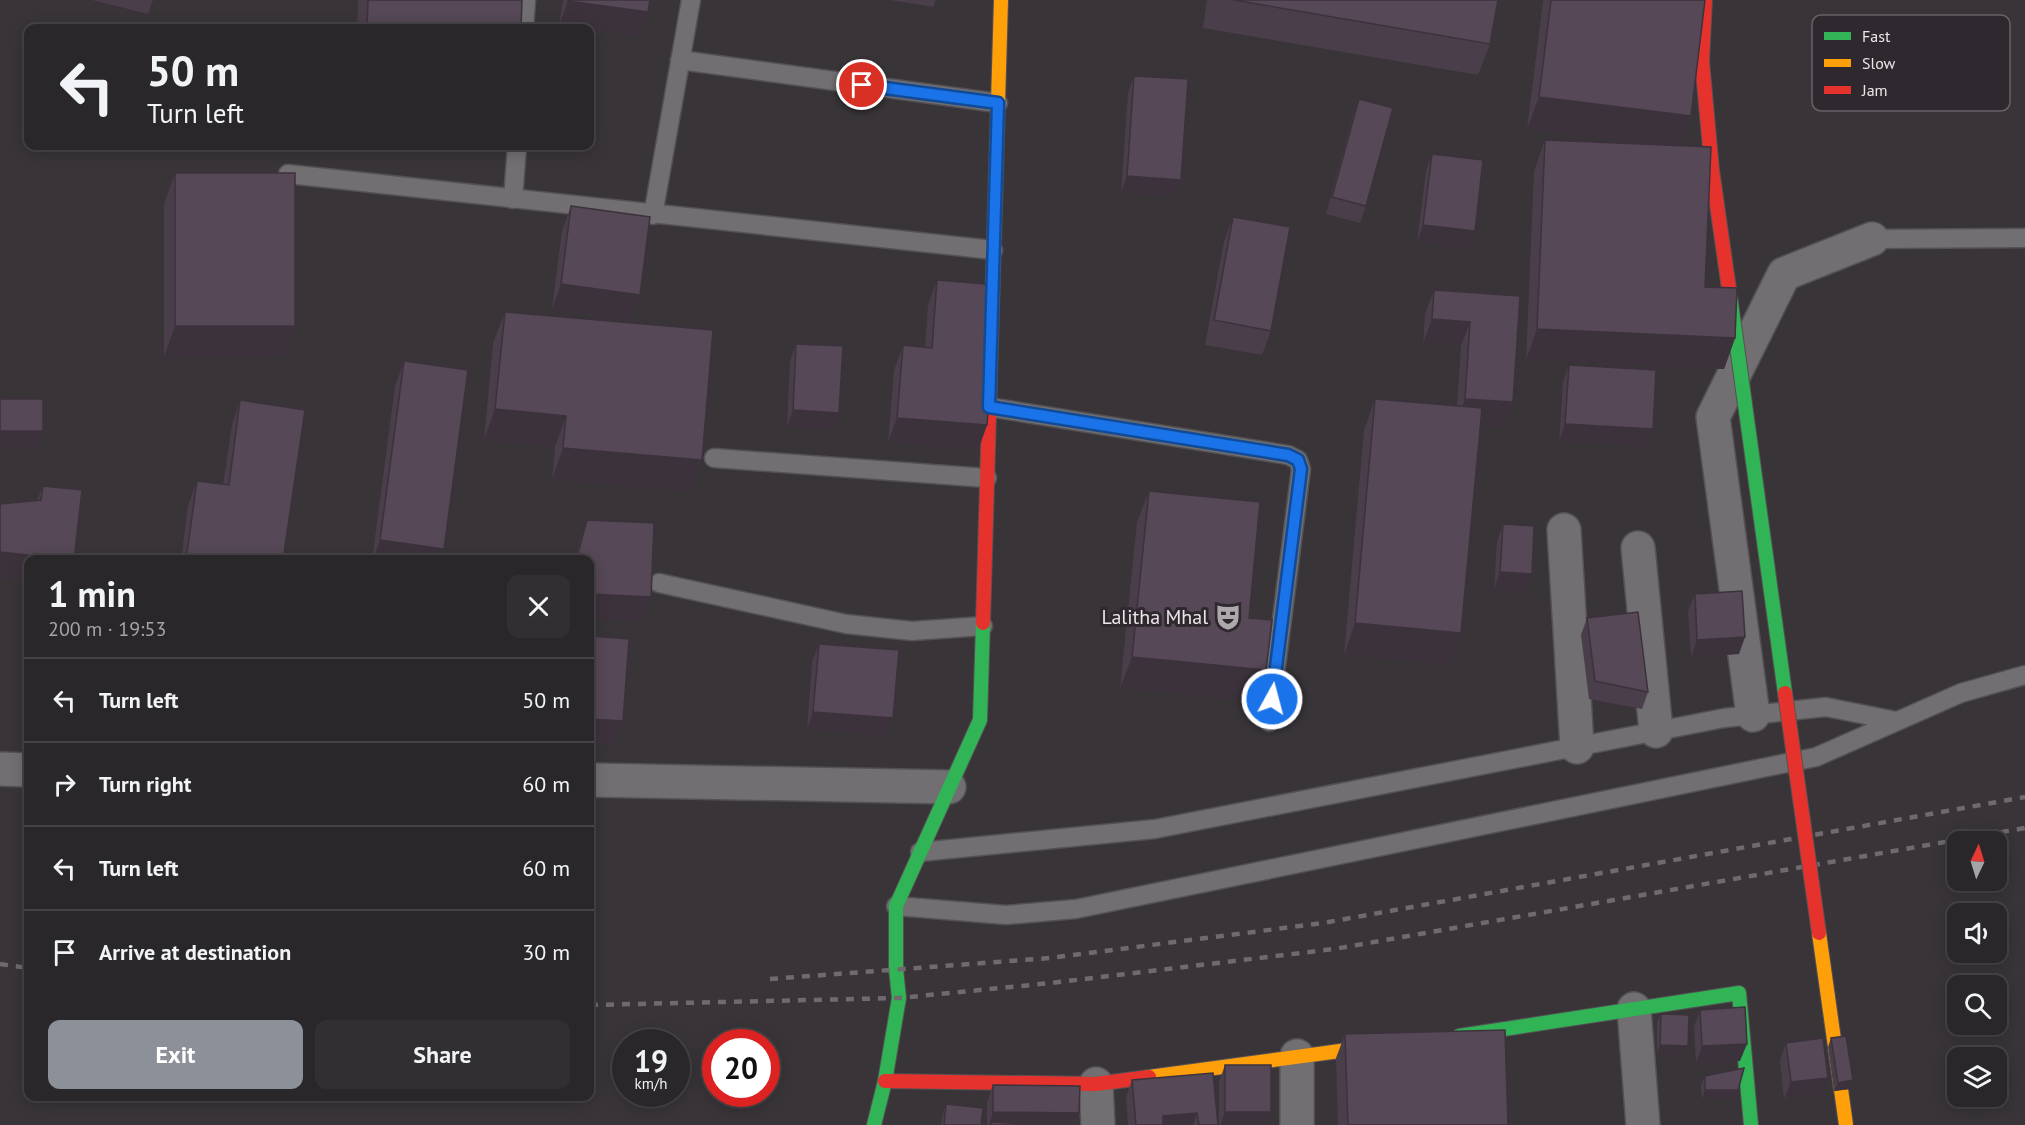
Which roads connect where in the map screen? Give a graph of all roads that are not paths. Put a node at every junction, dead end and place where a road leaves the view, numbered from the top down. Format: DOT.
graph roads {
  1 [pos="526,0"];
  2 [pos="691,0"];
  3 [pos="1001,0"];
  4 [pos="1705,0"];
  5 [pos="524,24"];
  6 [pos="680,60"];
  7 [pos="998,103"];
  8 [pos="517,150"];
  9 [pos="288,174"];
  10 [pos="513,199"];
  11 [pos="653,215"];
  12 [pos="2025,238"];
  13 [pos="1872,239"];
  14 [pos="993,250"];
  15 [pos="989,407"];
  16 [pos="714,458"];
  17 [pos="987,478"];
  18 [pos="1564,530"];
  19 [pos="1638,548"];
  20 [pos="659,583"];
  21 [pos="983,626"];
  22 [pos="2025,675"];
  23 [pos="1753,715"];
  24 [pos="1896,721"];
  25 [pos="1269,722"];
  26 [pos="1656,731"];
  27 [pos="1577,747"];
  28 [pos="0,770"];
  29 [pos="24,770"];
  30 [pos="594,780"];
  31 [pos="949,787"];
  32 [pos="920,852"];
  33 [pos="896,906"];
  34 [pos="1634,1009"];
  35 [pos="1444,1038"];
  36 [pos="1399,1044"];
  37 [pos="1298,1056"];
  38 [pos="885,1080"];
  39 [pos="1096,1084"];
  40 [pos="874,1125"];
  41 [pos="1098,1125"];
  42 [pos="1297,1125"];
  43 [pos="1642,1125"];
  44 [pos="1751,1125"];
  45 [pos="1846,1125"];
  1 -- 5 [label="lane"];
  2 -- 6 [label="lane"];
  3 -- 7 [label="street"];
  4 -- 45 [label="street, bridge"];
  6 -- 7 [label="lane"];
  6 -- 11 [label="lane"];
  7 -- 14 [label="street"];
  8 -- 10 [label="lane"];
  9 -- 10 [label="lane"];
  10 -- 11 [label="lane"];
  11 -- 14 [label="lane"];
  12 -- 13 [label="lane"];
  13 -- 23 [label="street"];
  14 -- 15 [label="street"];
  15 -- 17 [label="street"];
  15 -- 25 [label="lane"];
  16 -- 17 [label="lane"];
  17 -- 21 [label="street"];
  18 -- 27 [label="street"];
  19 -- 26 [label="street"];
  20 -- 21 [label="lane"];
  21 -- 31 [label="street"];
  22 -- 24 [label="lane"];
  23 -- 24 [label="lane"];
  23 -- 26 [label="lane"];
  24 -- 33 [label="lane"];
  26 -- 27 [label="lane"];
  27 -- 32 [label="lane"];
  28 -- 29 [label="street"];
  30 -- 31 [label="street"];
  31 -- 32 [label="street"];
  32 -- 33 [label="street"];
  33 -- 38 [label="street"];
  34 -- 35 [label="street"];
  34 -- 43 [label="street"];
  34 -- 44 [label="street"];
  36 -- 37 [label="street"];
  37 -- 39 [label="street"];
  37 -- 42 [label="street"];
  38 -- 39 [label="street"];
  38 -- 40 [label="street"];
  39 -- 41 [label="street"];
}
